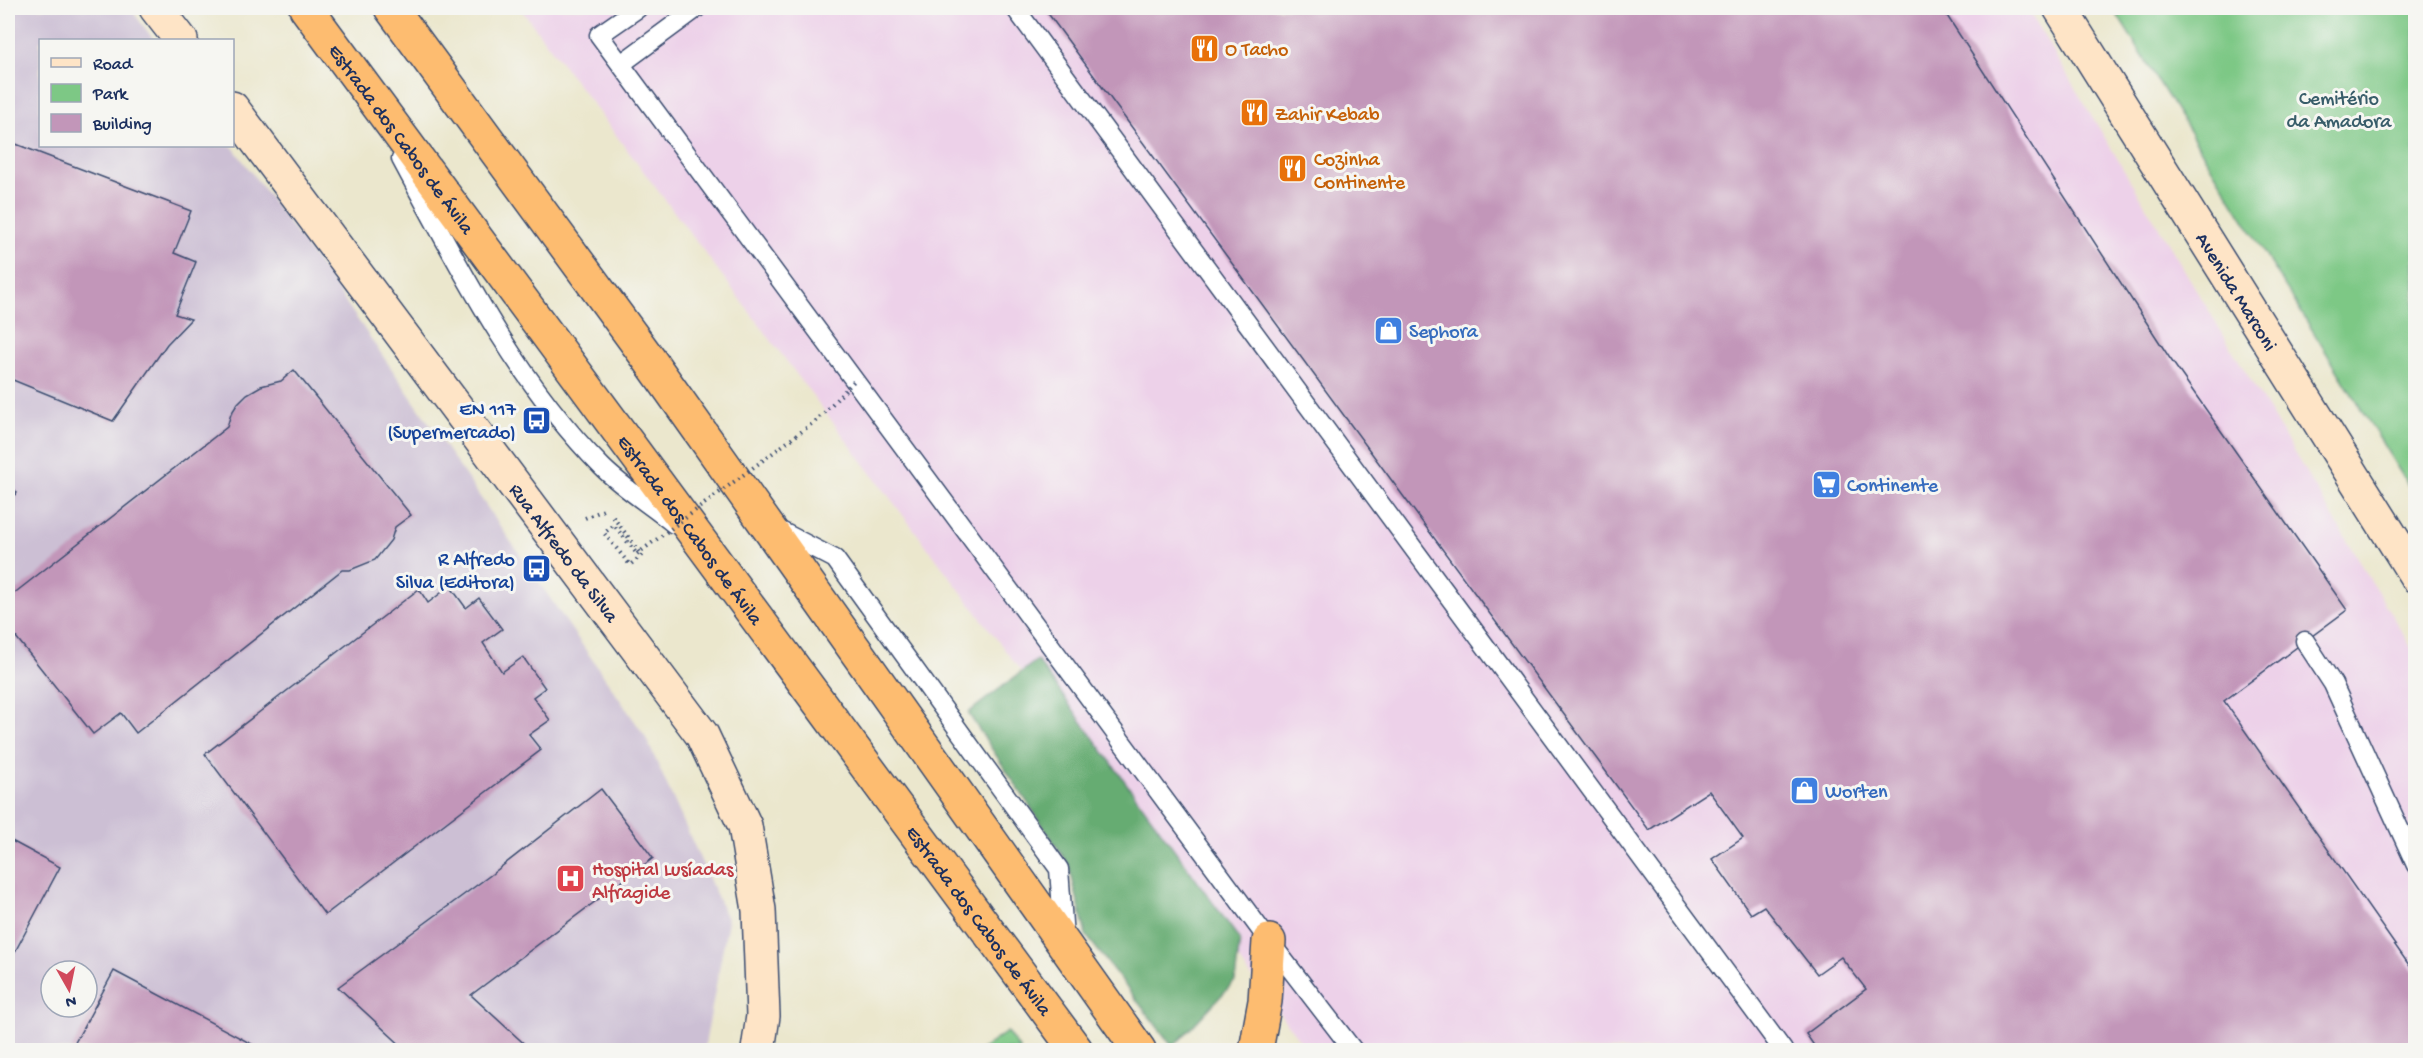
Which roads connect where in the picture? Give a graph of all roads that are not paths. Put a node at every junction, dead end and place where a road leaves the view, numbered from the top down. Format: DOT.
graph roads {
  1 [pos="156,8"];
  2 [pos="306,8"];
  3 [pos="391,8"];
  4 [pos="638,8"];
  5 [pos="697,8"];
  6 [pos="1015,8"];
  7 [pos="2060,8"];
  8 [pos="180,39"];
  9 [pos="621,64"];
  10 [pos="234,111"];
  11 [pos="2415,576"];
  12 [pos="2305,641"];
  13 [pos="2415,865"];
  14 [pos="1269,941"];
  15 [pos="758,1050"];
  16 [pos="1076,1050"];
  17 [pos="1139,1050"];
  18 [pos="1257,1050"];
  19 [pos="1353,1050"];
  20 [pos="1784,1050"];
  1 -- 8 [label="street"];
  2 -- 16 [label="highway, Estrada dos Cabos de Ávila"];
  3 -- 17 [label="highway"];
  4 -- 9 [label="lane"];
  5 -- 9 [label="lane"];
  6 -- 20 [label="lane"];
  7 -- 11 [label="street, Avenida Marconi"];
  9 -- 14 [label="lane"];
  10 -- 15 [label="street, Rua Alfredo da Silva"];
  12 -- 13 [label="lane"];
  14 -- 18 [label="highway"];
  14 -- 19 [label="lane"];
}
